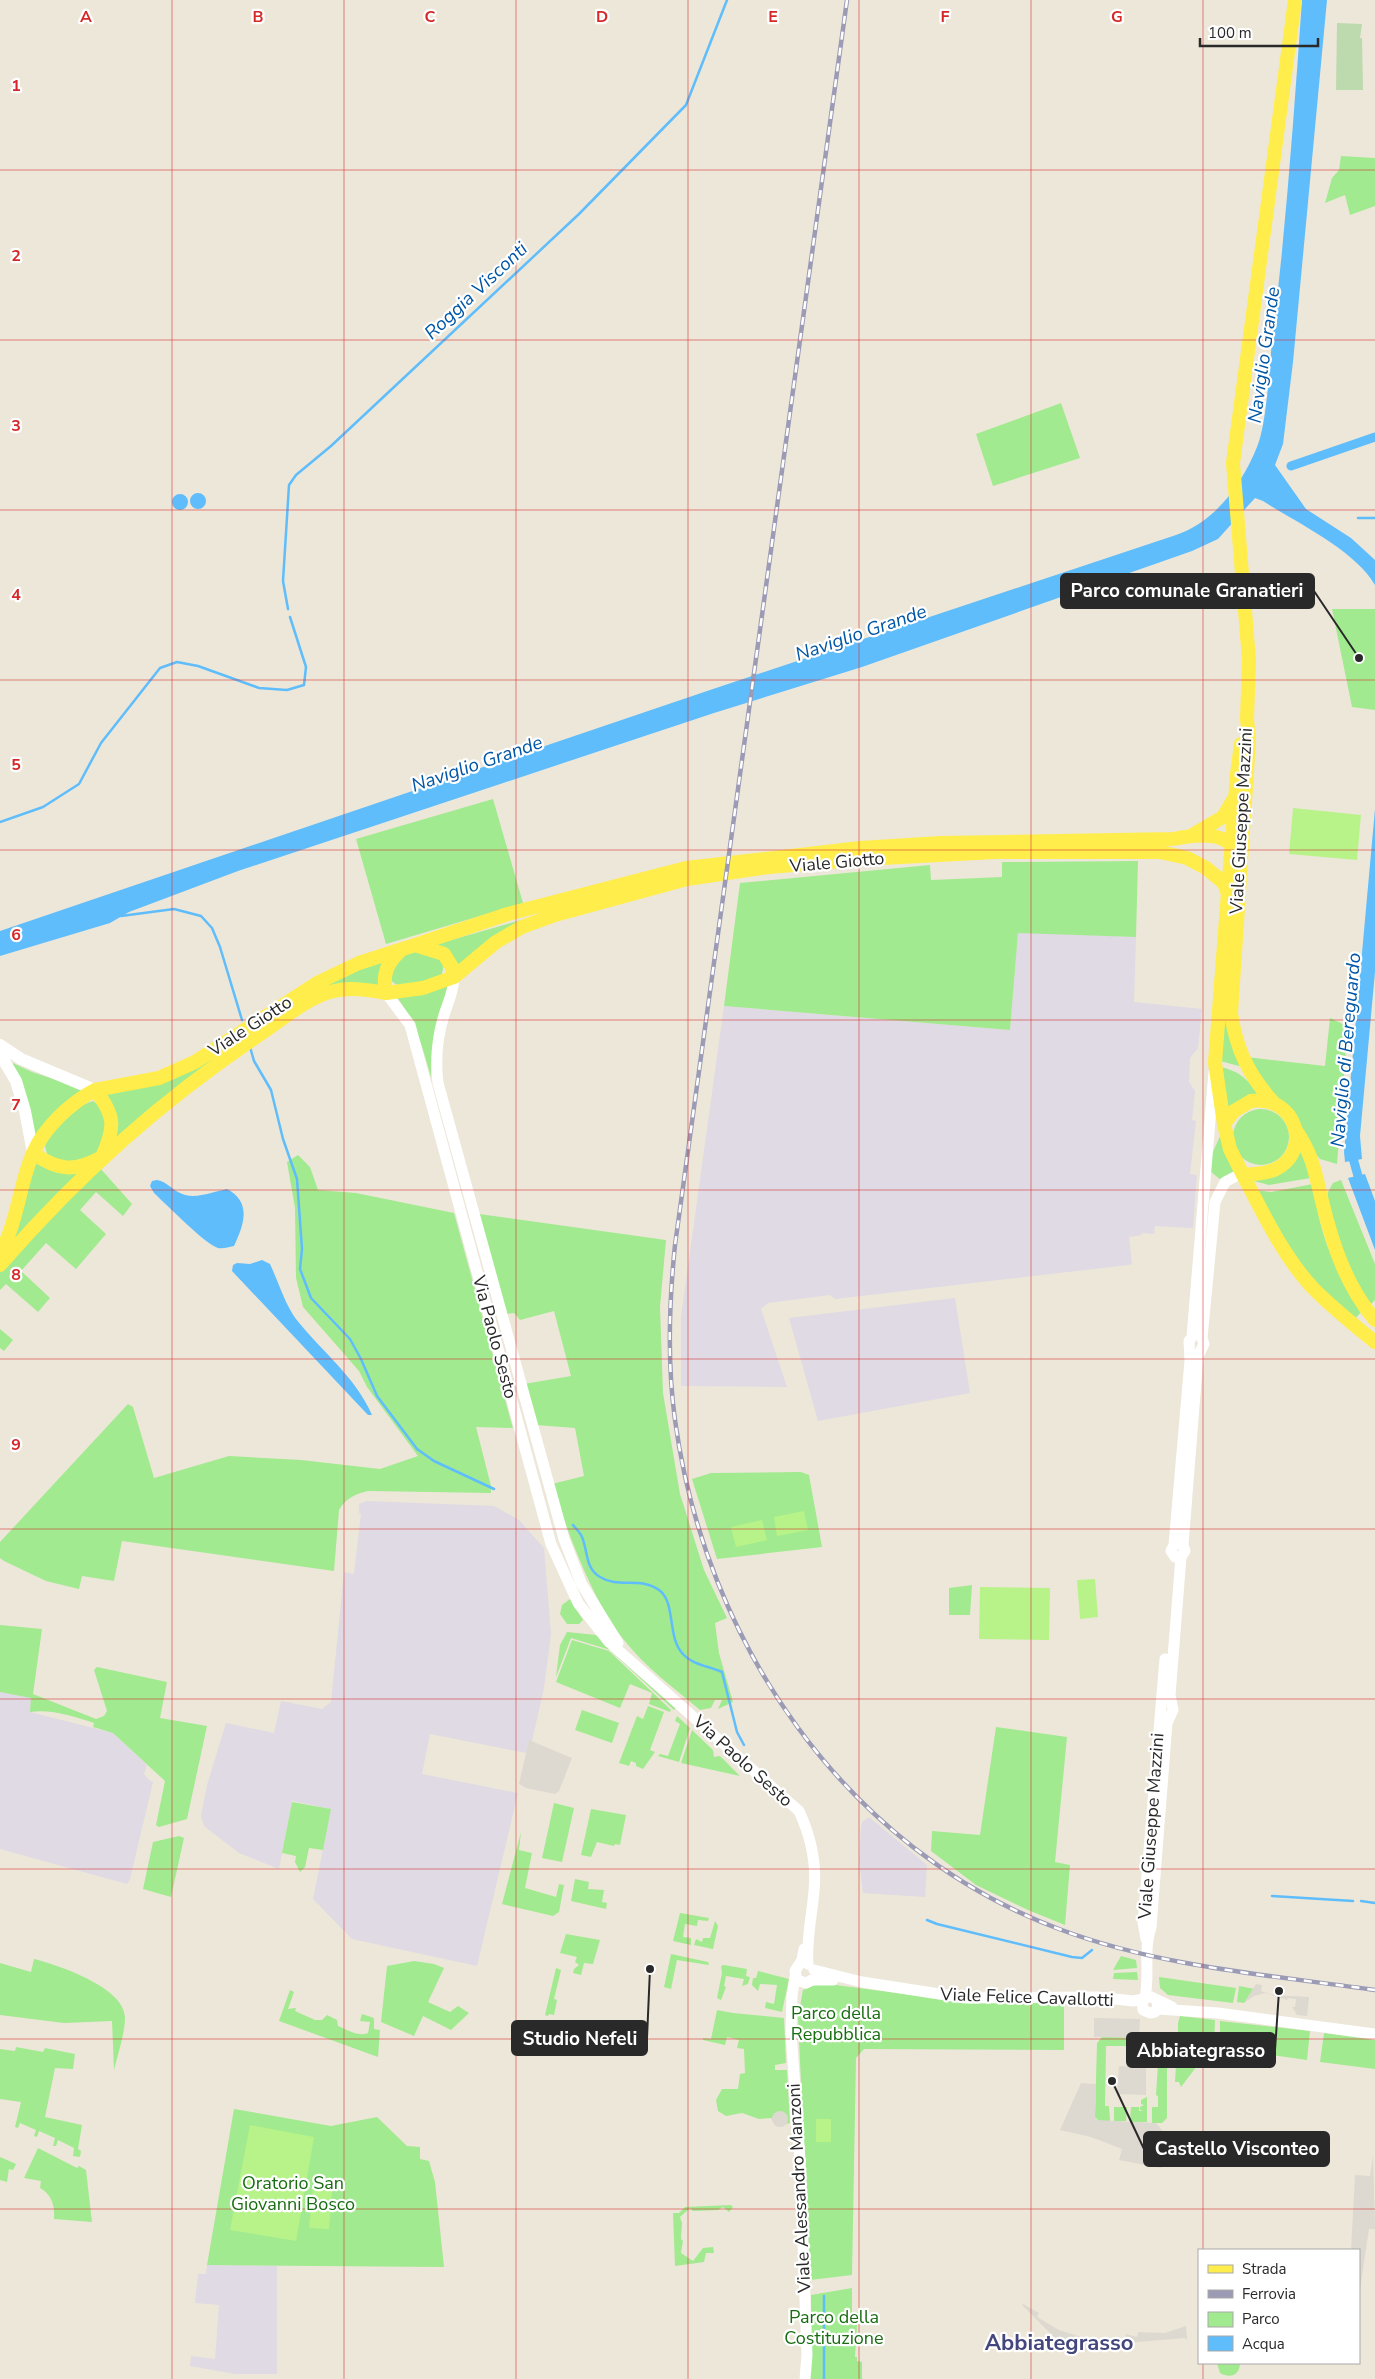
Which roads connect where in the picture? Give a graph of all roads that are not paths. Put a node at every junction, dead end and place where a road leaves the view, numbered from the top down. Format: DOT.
graph roads {
  1 [pos="1295,0"];
  2 [pos="1247,719"];
  3 [pos="1235,795"];
  4 [pos="1191,835"];
  5 [pos="1231,845"];
  6 [pos="1241,858"];
  7 [pos="1228,894"];
  8 [pos="416,945"];
  9 [pos="401,950"];
  10 [pos="454,977"];
  11 [pos="386,993"];
  12 [pos="0,1045"];
  13 [pos="0,1054"];
  14 [pos="1215,1063"];
  15 [pos="95,1090"];
  16 [pos="1274,1103"];
  17 [pos="1224,1125"];
  18 [pos="1295,1129"];
  19 [pos="33,1153"];
  20 [pos="1206,1156"];
  21 [pos="102,1157"];
  22 [pos="1242,1174"];
  23 [pos="0,1253"];
  24 [pos="0,1265"];
  25 [pos="1375,1320"];
  26 [pos="1375,1342"];
  27 [pos="1196,1343"];
  28 [pos="635,1663"];
  29 [pos="806,1974"];
  30 [pos="1147,2001"];
  31 [pos="1375,2034"];
  32 [pos="805,2379"];
  1 -- 2 [label="main road"];
  2 -- 3 [label="main road, Viale Giuseppe Mazzini"];
  2 -- 6 [label="main road, Viale Giuseppe Mazzini"];
  3 -- 4 [label="main road, Viale Giotto"];
  3 -- 5 [label="main road, Viale Giuseppe Mazzini"];
  4 -- 5 [label="main road, Viale Giotto"];
  4 -- 8 [label="main road, Viale Giotto"];
  5 -- 6 [label="main road"];
  5 -- 7 [label="main road, Viale Giuseppe Mazzini"];
  6 -- 16 [label="main road, Viale Giuseppe Mazzini"];
  7 -- 10 [label="main road, Viale Giotto"];
  7 -- 14 [label="main road, Viale Giuseppe Mazzini"];
  8 -- 9 [label="main road, Viale Giotto"];
  8 -- 10 [label="main road"];
  9 -- 11 [label="main road"];
  9 -- 15 [label="main road, Viale Giotto"];
  10 -- 11 [label="main road, Viale Giotto"];
  10 -- 28 [label="street, Via Paolo Sesto"];
  11 -- 21 [label="main road, Viale Giotto"];
  11 -- 28 [label="street, Via Paolo Sesto"];
  12 -- 15 [label="main road"];
  13 -- 19 [label="main road"];
  14 -- 17 [label="main road, Viale Giuseppe Mazzini"];
  14 -- 20 [label="street, Viale Giuseppe Mazzini"];
  15 -- 19 [label="main road, Viale Giotto"];
  15 -- 21 [label="main road, Viale Giotto"];
  16 -- 17 [label="main road, Viale Giuseppe Mazzini"];
  16 -- 18 [label="main road, Viale Giuseppe Mazzini"];
  17 -- 20 [label="street, Viale Giuseppe Mazzini"];
  17 -- 22 [label="main road, Viale Giuseppe Mazzini"];
  18 -- 22 [label="main road, Viale Giuseppe Mazzini"];
  18 -- 25 [label="main road"];
  19 -- 21 [label="main road, Viale Giotto"];
  19 -- 23 [label="main road, Viale Giotto"];
  20 -- 27 [label="street, Viale Giuseppe Mazzini"];
  21 -- 24 [label="main road, Viale Giotto"];
  22 -- 26 [label="main road"];
  22 -- 27 [label="street, Viale Giuseppe Mazzini"];
  27 -- 30 [label="street, Viale Giuseppe Mazzini"];
  28 -- 29 [label="street, Via Paolo Sesto"];
  29 -- 30 [label="street, Viale Felice Cavallotti"];
  29 -- 32 [label="street, Viale Alessandro Manzoni"];
  30 -- 31 [label="street, Viale Felice Cavallotti"];
}
